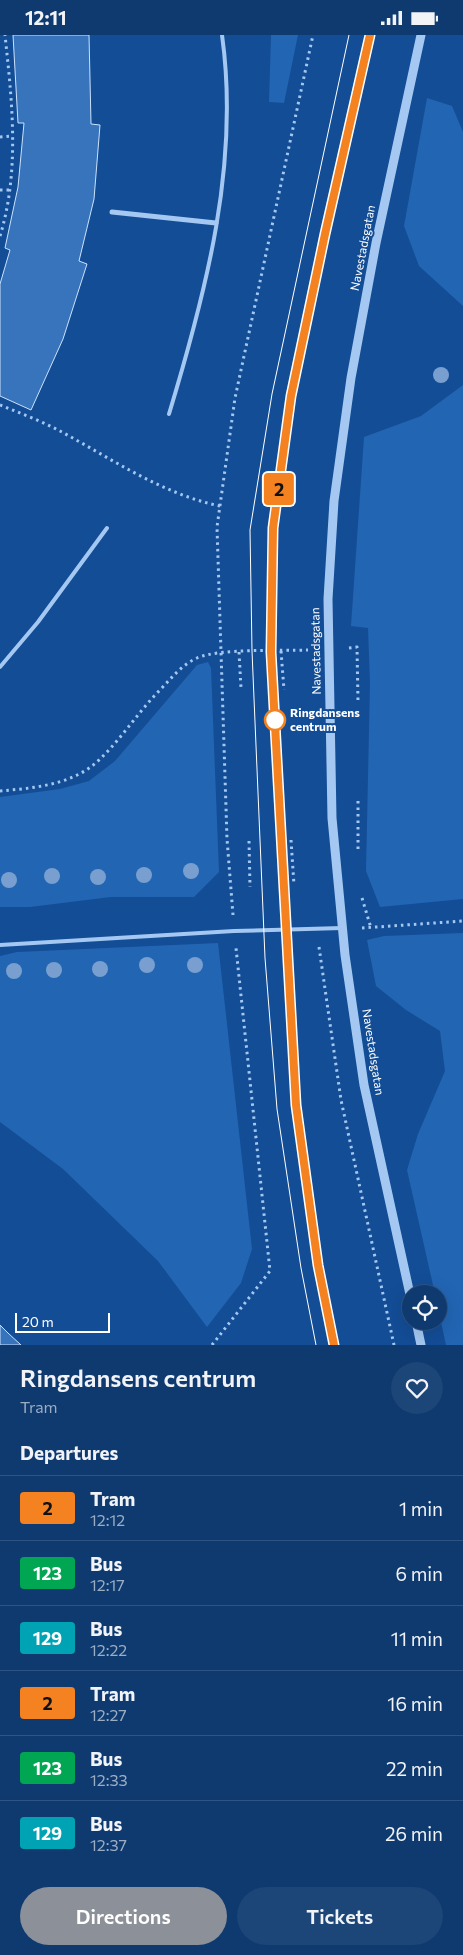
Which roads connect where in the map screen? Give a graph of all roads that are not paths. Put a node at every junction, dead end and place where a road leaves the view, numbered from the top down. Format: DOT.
graph roads {
  1 [pos="222,35"];
  2 [pos="421,35"];
  3 [pos="112,212"];
  4 [pos="216,223"];
  5 [pos="170,414"];
  6 [pos="107,528"];
  7 [pos="0,667"];
  8 [pos="342,928"];
  9 [pos="0,945"];
  10 [pos="408,1285"];
  11 [pos="418,1330"];
  12 [pos="421,1345"];
  1 -- 4 [label="lane"];
  2 -- 8 [label="street, Navestadsgatan"];
  3 -- 4 [label="street"];
  4 -- 5 [label="lane"];
  6 -- 7 [label="lane"];
  8 -- 9 [label="lane"];
  8 -- 10 [label="street, Navestadsgatan"];
  11 -- 12 [label="street"];
}
